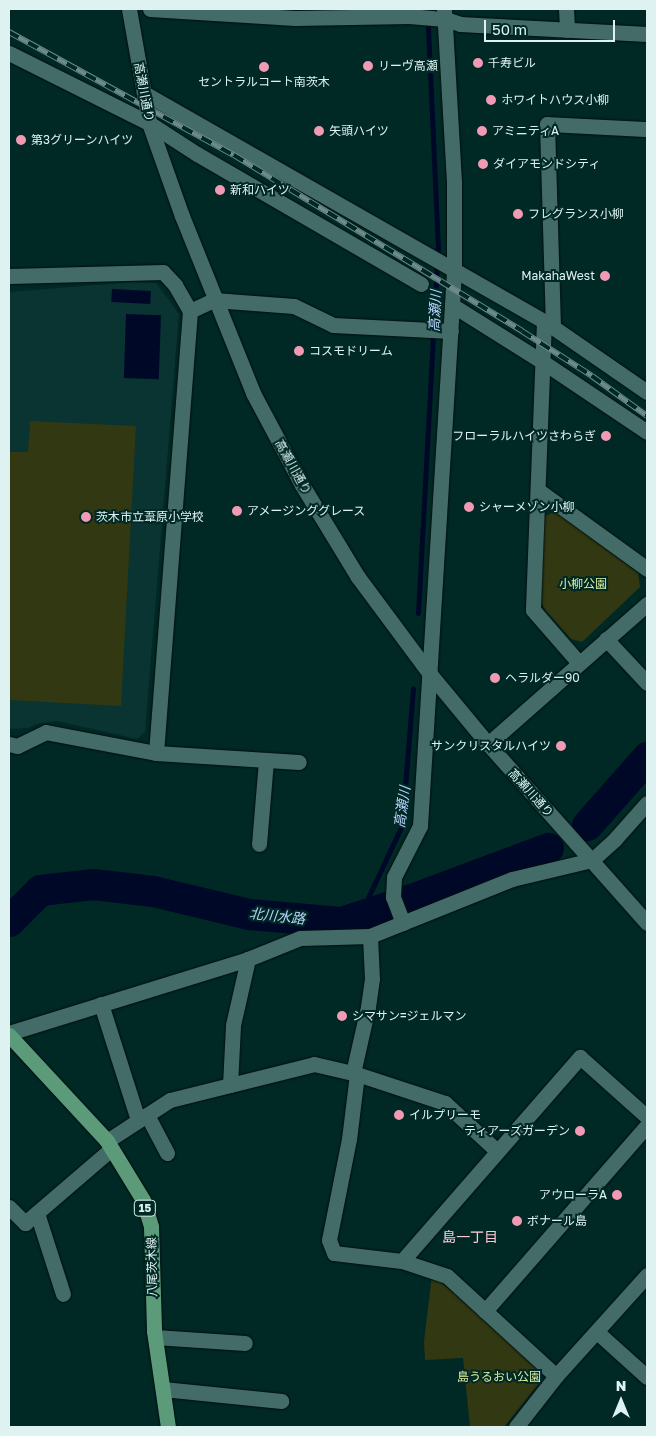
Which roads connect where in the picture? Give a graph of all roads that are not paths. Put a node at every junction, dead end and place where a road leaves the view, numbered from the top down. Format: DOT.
graph roads {
  1 [pos="129,9"];
  2 [pos="150,9"];
  3 [pos="566,9"];
  4 [pos="262,12"];
  5 [pos="412,14"];
  6 [pos="443,15"];
  7 [pos="566,30"];
  8 [pos="647,34"];
  9 [pos="9,53"];
  10 [pos="144,93"];
  11 [pos="149,124"];
  12 [pos="647,129"];
  13 [pos="451,269"];
  14 [pos="9,276"];
  15 [pos="421,284"];
  16 [pos="214,300"];
  17 [pos="452,305"];
  18 [pos="190,311"];
  19 [pos="548,324"];
  20 [pos="448,331"];
  21 [pos="543,362"];
  22 [pos="647,392"];
  23 [pos="647,432"];
  24 [pos="538,490"];
  25 [pos="647,569"];
  26 [pos="647,604"];
  27 [pos="606,639"];
  28 [pos="579,663"];
  29 [pos="430,674"];
  30 [pos="647,683"];
  31 [pos="9,744"];
  32 [pos="488,744"];
  33 [pos="156,753"];
  34 [pos="266,760"];
  35 [pos="299,762"];
  36 [pos="647,803"];
  37 [pos="259,844"];
  38 [pos="592,860"];
  39 [pos="401,919"];
  40 [pos="647,923"];
  41 [pos="370,936"];
  42 [pos="248,959"];
  43 [pos="101,1004"];
  44 [pos="9,1034"];
  45 [pos="355,1074"];
  46 [pos="230,1085"];
  47 [pos="143,1117"];
  48 [pos="647,1117"];
  49 [pos="647,1125"];
  50 [pos="109,1145"];
  51 [pos="496,1150"];
  52 [pos="167,1153"];
  53 [pos="9,1207"];
  54 [pos="37,1213"];
  55 [pos="402,1261"];
  56 [pos="647,1275"];
  57 [pos="63,1294"];
  58 [pos="485,1311"];
  59 [pos="597,1332"];
  60 [pos="155,1337"];
  61 [pos="245,1343"];
  62 [pos="556,1376"];
  63 [pos="647,1377"];
  64 [pos="162,1389"];
  65 [pos="281,1401"];
  66 [pos="168,1427"];
  67 [pos="516,1427"];
  1 -- 10 [label="street, 高瀬川通り"];
  2 -- 4 [label="street"];
  3 -- 7 [label="street"];
  4 -- 5 [label="street"];
  5 -- 6 [label="street"];
  6 -- 7 [label="street"];
  6 -- 13 [label="street"];
  7 -- 8 [label="street"];
  9 -- 11 [label="street"];
  10 -- 11 [label="street, 高瀬川通り"];
  10 -- 13 [label="street"];
  11 -- 15 [label="street"];
  11 -- 16 [label="street, 高瀬川通り"];
  12 -- 19 [label="street"];
  13 -- 17 [label="street"];
  13 -- 19 [label="street"];
  14 -- 18 [label="street"];
  16 -- 18 [label="street"];
  16 -- 20 [label="street"];
  16 -- 29 [label="street, 高瀬川通り"];
  17 -- 20 [label="street"];
  17 -- 21 [label="street"];
  18 -- 33 [label="street"];
  19 -- 21 [label="street"];
  19 -- 22 [label="street"];
  20 -- 29 [label="street"];
  21 -- 23 [label="street"];
  21 -- 24 [label="street"];
  24 -- 25 [label="street"];
  24 -- 28 [label="street"];
  26 -- 27 [label="street"];
  27 -- 28 [label="street"];
  27 -- 30 [label="street"];
  28 -- 32 [label="street"];
  29 -- 32 [label="street, 高瀬川通り"];
  29 -- 39 [label="street"];
  31 -- 33 [label="street"];
  32 -- 38 [label="street, 高瀬川通り"];
  33 -- 34 [label="street"];
  34 -- 35 [label="street"];
  34 -- 37 [label="street"];
  36 -- 38 [label="street"];
  38 -- 39 [label="street"];
  38 -- 40 [label="street, 高瀬川通り"];
  39 -- 41 [label="street"];
  41 -- 42 [label="street"];
  41 -- 45 [label="street"];
  42 -- 43 [label="street"];
  42 -- 46 [label="street"];
  43 -- 44 [label="street"];
  43 -- 47 [label="street"];
  44 -- 50 [label="main road, 八尾茨木線 / 15"];
  45 -- 46 [label="street"];
  45 -- 51 [label="street"];
  45 -- 55 [label="street"];
  46 -- 47 [label="street"];
  47 -- 50 [label="street"];
  47 -- 52 [label="street"];
  48 -- 51 [label="street"];
  49 -- 58 [label="street"];
  50 -- 54 [label="street"];
  50 -- 60 [label="main road, 八尾茨木線 / 15"];
  51 -- 55 [label="street"];
  53 -- 54 [label="street"];
  54 -- 57 [label="street"];
  55 -- 58 [label="street"];
  56 -- 59 [label="street"];
  58 -- 62 [label="street"];
  59 -- 62 [label="street"];
  59 -- 63 [label="street"];
  60 -- 61 [label="street"];
  60 -- 64 [label="main road, 八尾茨木線 / 15"];
  62 -- 67 [label="street"];
  64 -- 65 [label="street"];
  64 -- 66 [label="main road, 八尾茨木線 / 15"];
}
